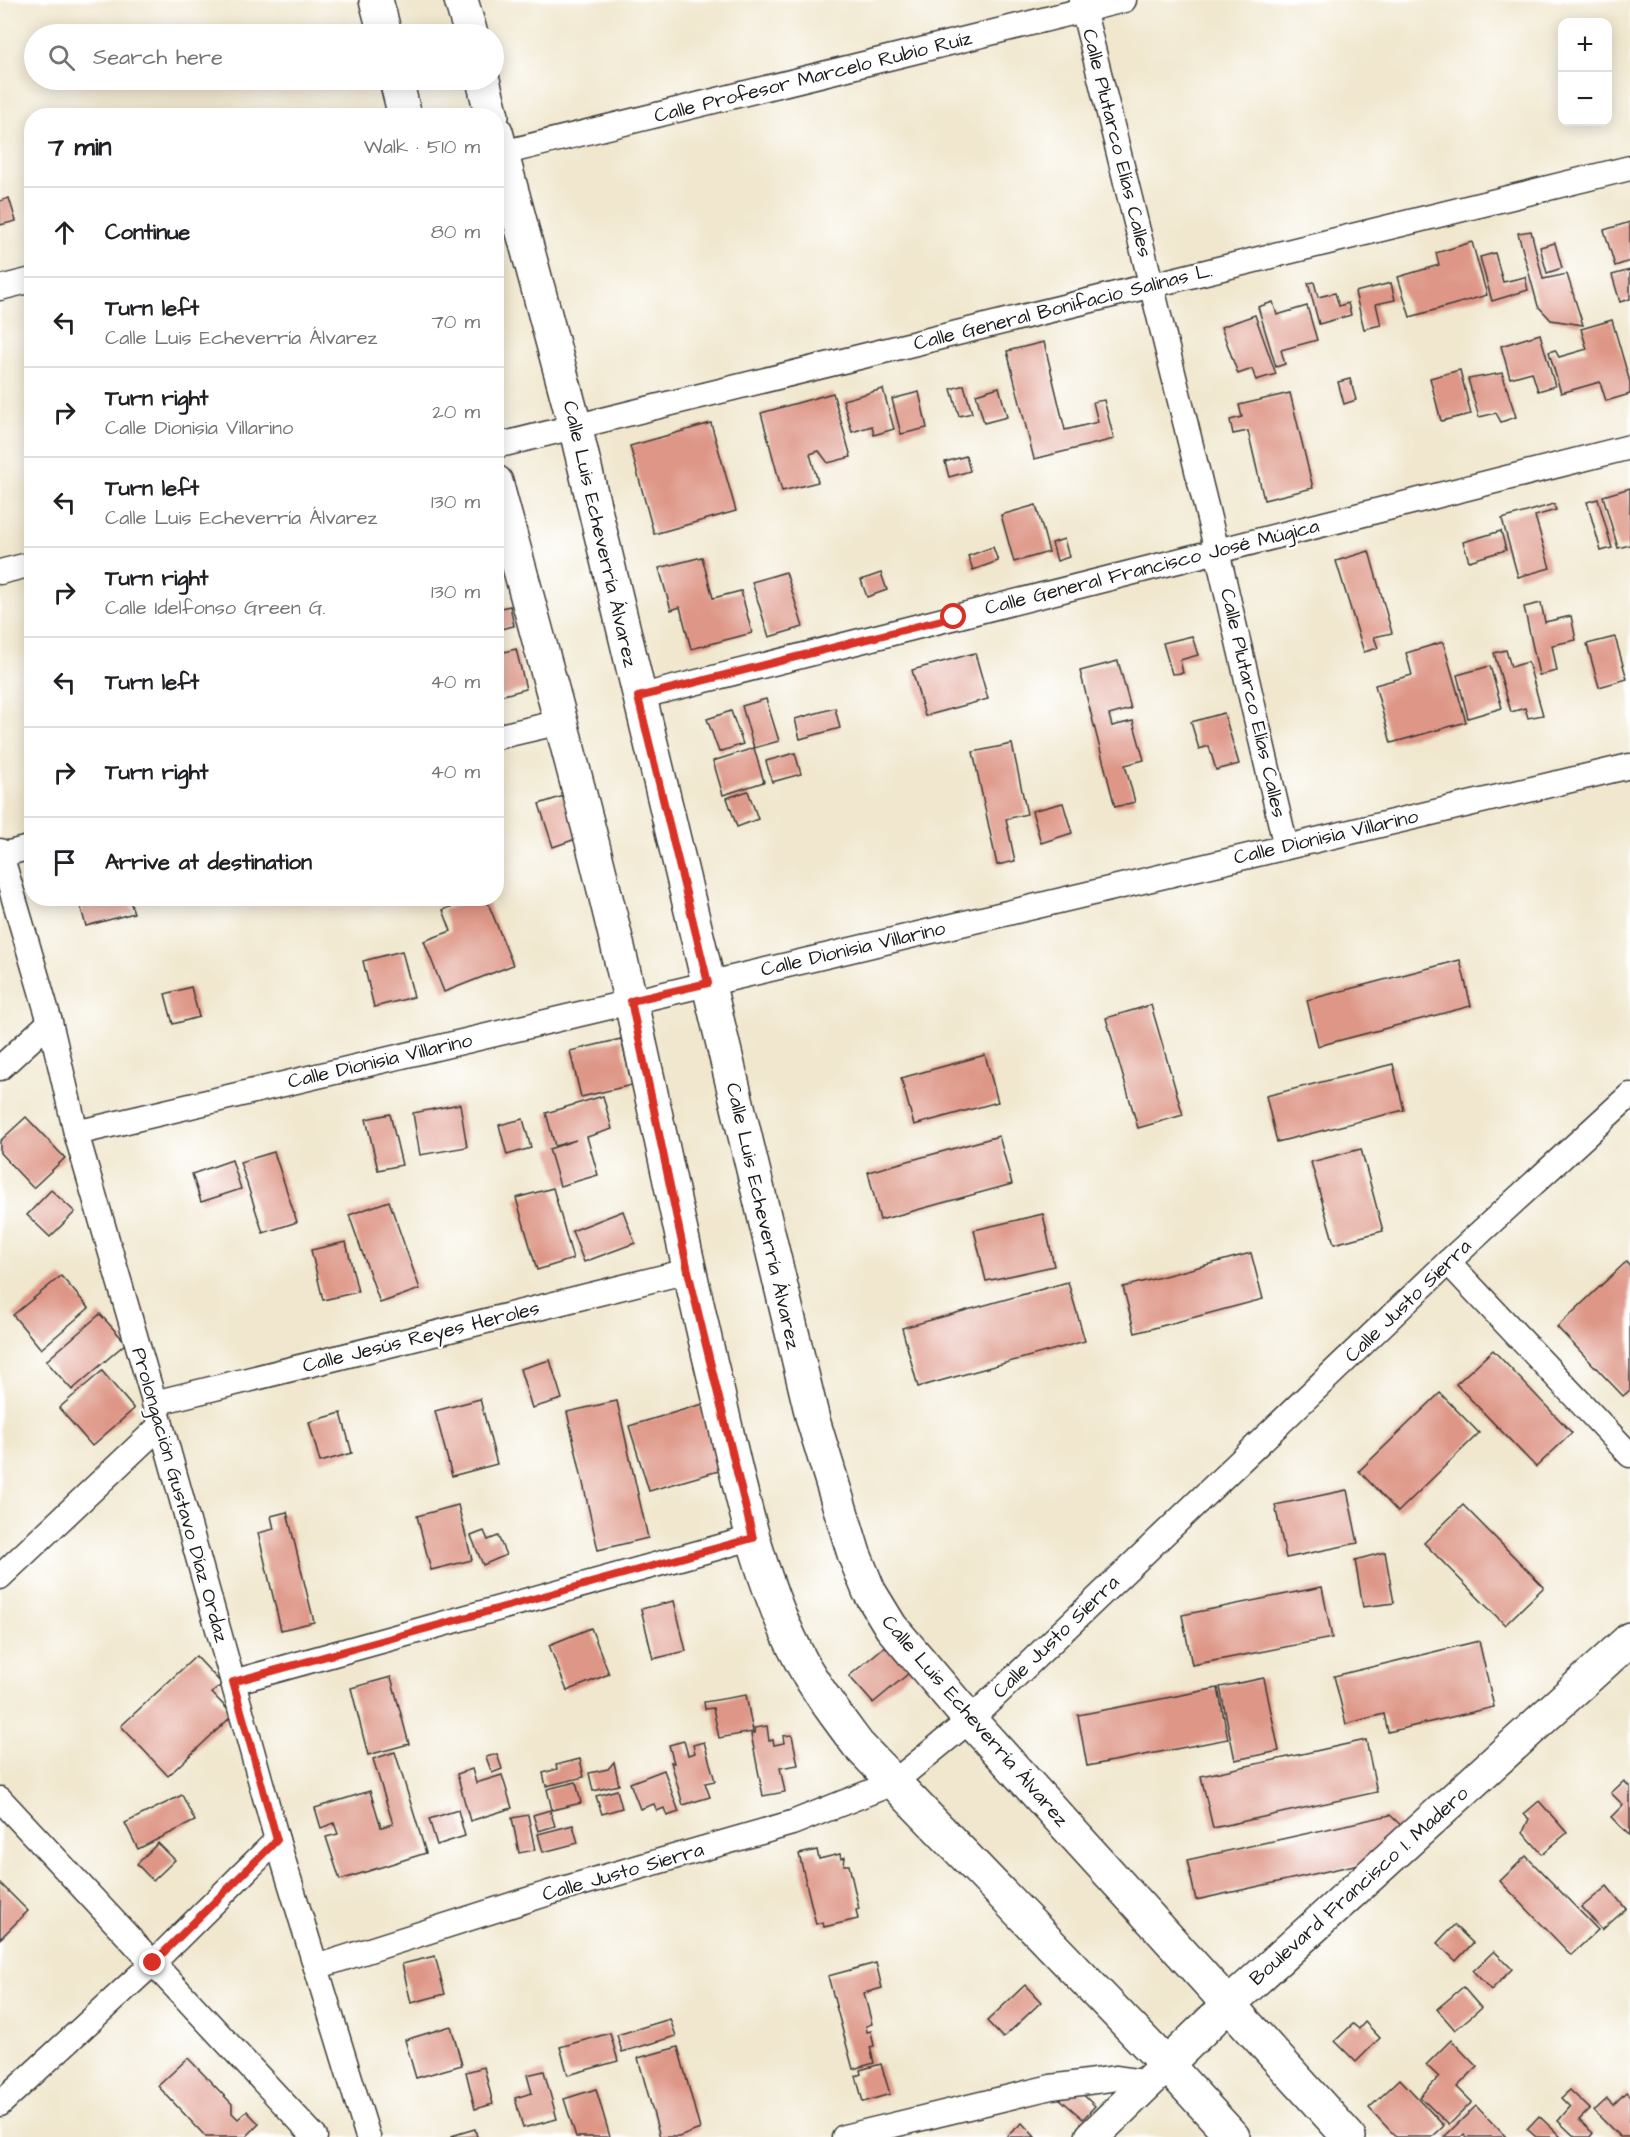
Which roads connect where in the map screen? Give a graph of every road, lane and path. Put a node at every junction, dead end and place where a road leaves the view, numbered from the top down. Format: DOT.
graph roads {
  1 [pos="376,0"];
  2 [pos="461,0"];
  3 [pos="1124,0"];
  4 [pos="1083,5"];
  5 [pos="382,24"];
  6 [pos="468,24"];
  7 [pos="398,90"];
  8 [pos="486,90"];
  9 [pos="403,108"];
  10 [pos="490,108"];
  11 [pos="504,141"];
  12 [pos="504,161"];
  13 [pos="1630,168"];
  14 [pos="24,282"];
  15 [pos="1151,285"];
  16 [pos="0,288"];
  17 [pos="575,426"];
  18 [pos="504,444"];
  19 [pos="1630,447"];
  20 [pos="504,512"];
  21 [pos="1217,551"];
  22 [pos="24,566"];
  23 [pos="0,572"];
  24 [pos="638,697"];
  25 [pos="561,722"];
  26 [pos="504,736"];
  27 [pos="1630,766"];
  28 [pos="1286,847"];
  29 [pos="24,849"];
  30 [pos="1,853"];
  31 [pos="708,983"];
  32 [pos="631,1001"];
  33 [pos="50,1022"];
  34 [pos="0,1068"];
  35 [pos="1630,1095"];
  36 [pos="76,1132"];
  37 [pos="1448,1262"];
  38 [pos="688,1271"];
  39 [pos="158,1414"];
  40 [pos="1630,1455"];
  41 [pos="753,1538"];
  42 [pos="0,1577"];
  43 [pos="1630,1639"];
  44 [pos="233,1682"];
  45 [pos="970,1720"];
  46 [pos="893,1783"];
  47 [pos="0,1799"];
  48 [pos="277,1840"];
  49 [pos="153,1963"];
  50 [pos="316,1967"];
  51 [pos="1229,2004"];
  52 [pos="1159,2074"];
  53 [pos="0,2104"];
  54 [pos="315,2137"];
  55 [pos="368,2137"];
  56 [pos="843,2137"];
  57 [pos="1092,2137"];
  58 [pos="1233,2137"];
  59 [pos="1349,2137"];
  1 -- 5 [label="street"];
  2 -- 6 [label="street"];
  3 -- 4 [label="street, Calle Profesor Marcelo Rubio Ruíz"];
  4 -- 11 [label="street, Calle Profesor Marcelo Rubio Ruíz"];
  4 -- 15 [label="street, Calle Plutarco Elías Calles"];
  7 -- 9 [label="street"];
  8 -- 10 [label="street"];
  12 -- 17 [label="street, Calle Luis Echeverría Álvarez"];
  13 -- 15 [label="street, Calle General Bonifacio Salinas L."];
  14 -- 16 [label="street"];
  15 -- 17 [label="street, Calle General Bonifacio Salinas L."];
  15 -- 21 [label="street, Calle Plutarco Elías Calles"];
  17 -- 18 [label="street, Calle General Bonifacio Salinas L."];
  17 -- 24 [label="street, Calle Luis Echeverría Álvarez"];
  19 -- 21 [label="street, Calle General Francisco José Múgica"];
  20 -- 25 [label="street"];
  21 -- 24 [label="street, Calle General Francisco José Múgica"];
  21 -- 28 [label="street, Calle Plutarco Elías Calles"];
  22 -- 23 [label="street"];
  24 -- 31 [label="street, Calle Luis Echeverría Álvarez"];
  25 -- 26 [label="street"];
  25 -- 32 [label="street"];
  27 -- 28 [label="street, Calle Dionisia Villarino"];
  28 -- 31 [label="street, Calle Dionisia Villarino"];
  29 -- 30 [label="street"];
  30 -- 33 [label="street, Prolongación Gustavo Díaz Ordaz"];
  31 -- 32 [label="street, Calle Dionisia Villarino"];
  31 -- 45 [label="street, Calle Luis Echeverría Álvarez"];
  32 -- 36 [label="street, Calle Dionisia Villarino"];
  32 -- 38 [label="street"];
  33 -- 34 [label="street"];
  33 -- 36 [label="street, Prolongación Gustavo Díaz Ordaz"];
  35 -- 37 [label="street, Calle Justo Sierra"];
  36 -- 39 [label="street, Prolongación Gustavo Díaz Ordaz"];
  37 -- 40 [label="street"];
  37 -- 45 [label="street, Calle Justo Sierra"];
  38 -- 39 [label="street, Calle Jesús Reyes Heroles"];
  38 -- 41 [label="street"];
  39 -- 42 [label="street"];
  39 -- 44 [label="street, Prolongación Gustavo Díaz Ordaz"];
  41 -- 44 [label="street"];
  41 -- 46 [label="street"];
  43 -- 51 [label="street, Boulevard Francisco I. Madero"];
  44 -- 48 [label="street, Prolongación Gustavo Díaz Ordaz"];
  45 -- 46 [label="street, Calle Justo Sierra"];
  45 -- 51 [label="street, Calle Luis Echeverría Álvarez"];
  46 -- 50 [label="street, Calle Justo Sierra"];
  46 -- 52 [label="street"];
  47 -- 49 [label="street"];
  48 -- 49 [label="street"];
  48 -- 50 [label="street, Prolongación Gustavo Díaz Ordaz"];
  49 -- 53 [label="street"];
  49 -- 54 [label="street"];
  50 -- 55 [label="street, Prolongación Gustavo Díaz Ordaz"];
  51 -- 52 [label="street, Boulevard Francisco I. Madero"];
  51 -- 59 [label="street, Calle Luis Echeverría Álvarez"];
  52 -- 56 [label="street"];
  52 -- 57 [label="street, Boulevard Francisco I. Madero"];
  52 -- 58 [label="street"];
}
